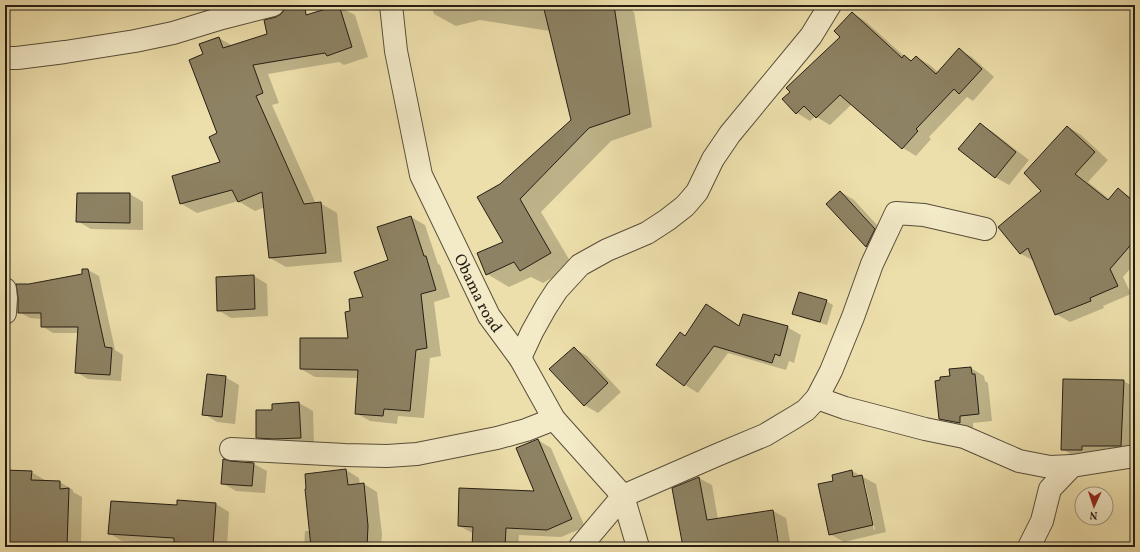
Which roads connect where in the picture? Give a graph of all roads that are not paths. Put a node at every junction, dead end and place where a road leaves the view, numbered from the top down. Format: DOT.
graph roads {
  1 [pos="273,5"];
  2 [pos="391,5"];
  3 [pos="830,5"];
  4 [pos="5,58"];
  5 [pos="985,229"];
  6 [pos="5,289"];
  7 [pos="5,314"];
  8 [pos="520,358"];
  9 [pos="817,398"];
  10 [pos="554,419"];
  11 [pos="231,449"];
  12 [pos="1135,456"];
  13 [pos="1072,466"];
  14 [pos="623,496"];
  15 [pos="580,547"];
  16 [pos="638,547"];
  17 [pos="1029,547"];
  1 -- 4 [label="street"];
  2 -- 8 [label="street, Obama road"];
  3 -- 8 [label="street"];
  5 -- 9 [label="street"];
  6 -- 7 [label="street"];
  8 -- 10 [label="street, Obama road"];
  9 -- 13 [label="street"];
  9 -- 14 [label="street"];
  10 -- 11 [label="street"];
  10 -- 14 [label="street, Obama road"];
  12 -- 13 [label="street"];
  13 -- 17 [label="street"];
  14 -- 15 [label="street"];
  14 -- 16 [label="street, Obama road"];
}
